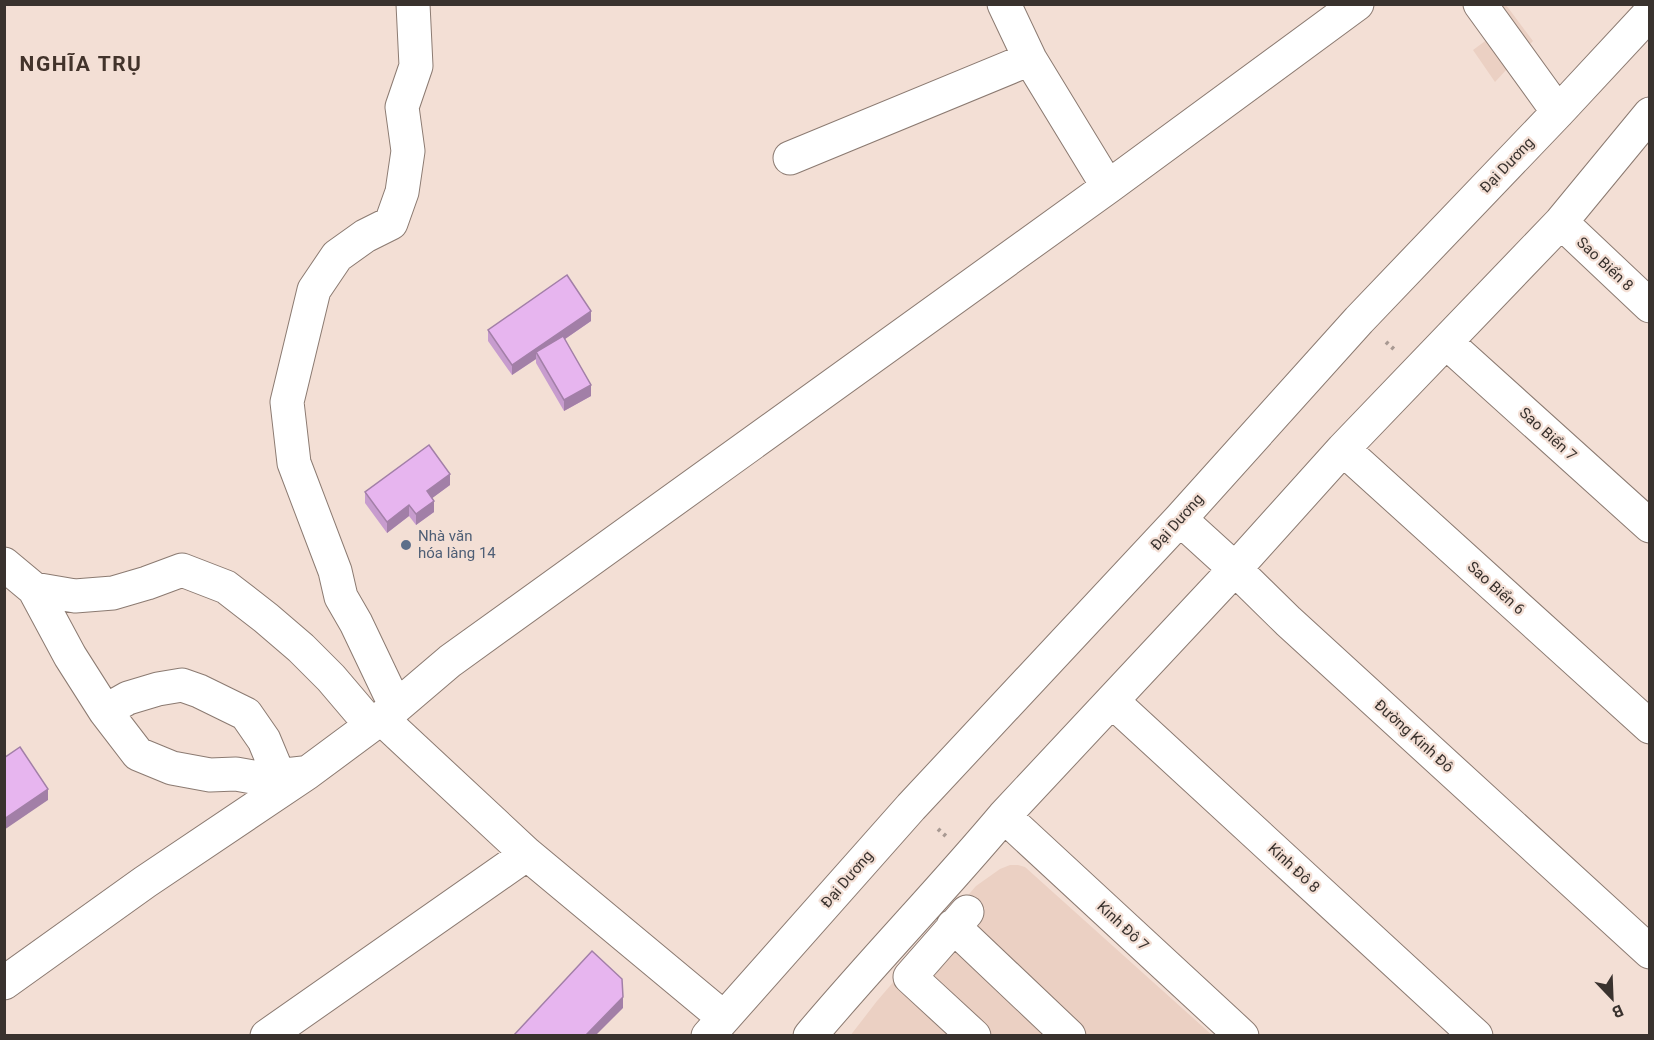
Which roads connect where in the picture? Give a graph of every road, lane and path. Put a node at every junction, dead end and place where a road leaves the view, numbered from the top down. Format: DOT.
graph roads {
  1 [pos="413,4"];
  2 [pos="1004,4"];
  3 [pos="1357,4"];
  4 [pos="1480,4"];
  5 [pos="1650,13"];
  6 [pos="1030,59"];
  7 [pos="1558,112"];
  8 [pos="1650,114"];
  9 [pos="790,158"];
  10 [pos="1108,187"];
  11 [pos="1561,222"];
  12 [pos="1650,306"];
  13 [pos="1446,342"];
  14 [pos="1343,449"];
  15 [pos="1180,519"];
  16 [pos="1650,526"];
  17 [pos="4,564"];
  18 [pos="1235,569"];
  19 [pos="34,589"];
  20 [pos="1112,701"];
  21 [pos="105,711"];
  22 [pos="383,717"];
  23 [pos="1650,727"];
  24 [pos="293,774"];
  25 [pos="1004,816"];
  26 [pos="527,854"];
  27 [pos="1650,952"];
  28 [pos="4,983"];
  29 [pos="716,1027"];
  30 [pos="267,1035"];
  31 [pos="810,1035"];
  32 [pos="974,1035"];
  33 [pos="1069,1035"];
  34 [pos="1242,1035"];
  35 [pos="1476,1035"];
  1 -- 22 [label="street"];
  2 -- 6 [label="street"];
  3 -- 10 [label="street"];
  4 -- 7 [label="street"];
  5 -- 7 [label="street, Đại Dương"];
  6 -- 9 [label="street"];
  6 -- 10 [label="street"];
  7 -- 15 [label="street, Đại Dương"];
  8 -- 11 [label="street"];
  10 -- 22 [label="street"];
  11 -- 12 [label="street, Sao Biển 8"];
  11 -- 13 [label="street"];
  13 -- 14 [label="street"];
  13 -- 16 [label="street, Sao Biển 7"];
  14 -- 18 [label="street"];
  14 -- 23 [label="street, Sao Biển 6"];
  15 -- 18 [label="street, Đường Kinh Đô"];
  15 -- 29 [label="street, Đại Dương"];
  17 -- 19 [label="street"];
  18 -- 20 [label="street"];
  18 -- 27 [label="street, Đường Kinh Đô"];
  19 -- 21 [label="street"];
  19 -- 22 [label="street"];
  20 -- 25 [label="street"];
  20 -- 35 [label="street, Kinh Đô 8"];
  21 -- 24 [label="street"];
  21 -- 24 [label="street"];
  22 -- 24 [label="street"];
  22 -- 26 [label="street"];
  24 -- 28 [label="street"];
  25 -- 31 [label="street"];
  25 -- 34 [label="street, Kinh Đô 7"];
  26 -- 29 [label="street"];
  26 -- 30 [label="street"];
  32 -- 33 [label="street"];
}
